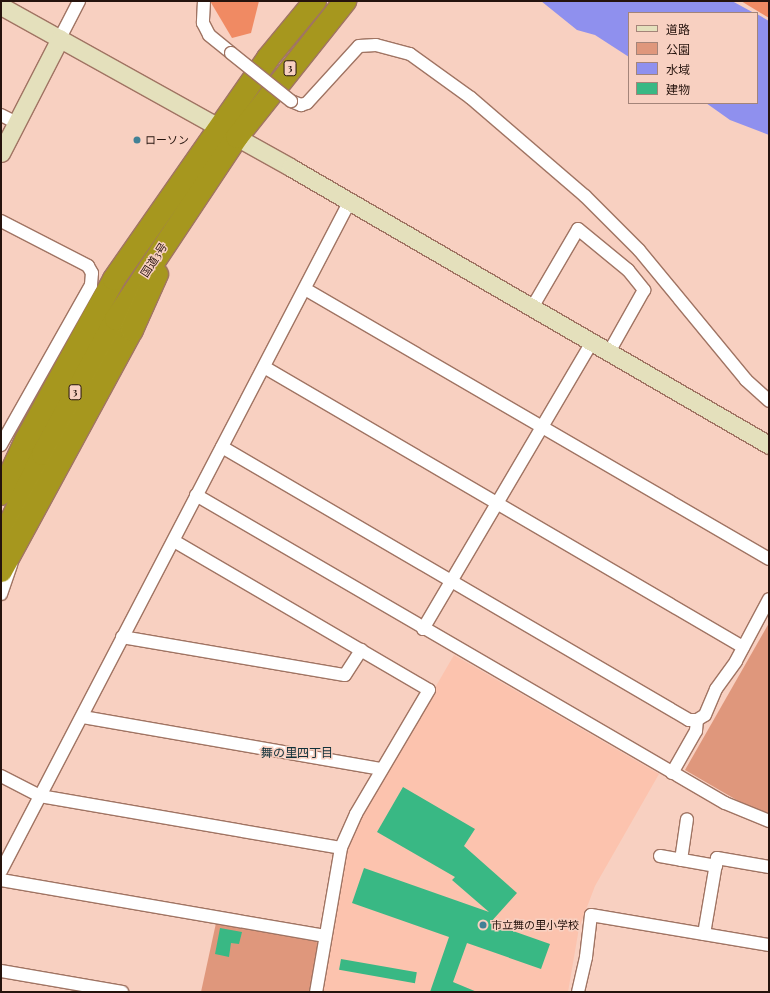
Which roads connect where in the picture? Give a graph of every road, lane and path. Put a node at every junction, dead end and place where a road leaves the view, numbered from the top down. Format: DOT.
graph roads {
  1 [pos="79,1"];
  2 [pos="204,1"];
  3 [pos="315,1"];
  4 [pos="344,1"];
  5 [pos="1,6"];
  6 [pos="60,38"];
  7 [pos="1,114"];
  8 [pos="17,123"];
  9 [pos="228,132"];
  10 [pos="1,153"];
  11 [pos="350,201"];
  12 [pos="1,221"];
  13 [pos="305,290"];
  14 [pos="533,306"];
  15 [pos="592,342"];
  16 [pos="609,352"];
  17 [pos="264,367"];
  18 [pos="769,401"];
  19 [pos="542,427"];
  20 [pos="1,445"];
  21 [pos="769,445"];
  22 [pos="222,447"];
  23 [pos="3,486"];
  24 [pos="196,495"];
  25 [pos="497,504"];
  26 [pos="174,541"];
  27 [pos="8,545"];
  28 [pos="769,559"];
  29 [pos="1,571"];
  30 [pos="452,581"];
  31 [pos="1,594"];
  32 [pos="769,599"];
  33 [pos="423,629"];
  34 [pos="122,637"];
  35 [pos="743,646"];
  36 [pos="361,650"];
  37 [pos="83,716"];
  38 [pos="697,720"];
  39 [pos="382,768"];
  40 [pos="672,773"];
  41 [pos="1,776"];
  42 [pos="40,796"];
  43 [pos="687,819"];
  44 [pos="769,821"];
  45 [pos="341,848"];
  46 [pos="660,856"];
  47 [pos="681,860"];
  48 [pos="716,866"];
  49 [pos="769,867"];
  50 [pos="1,871"];
  51 [pos="1,880"];
  52 [pos="704,934"];
  53 [pos="325,936"];
  54 [pos="769,945"];
  55 [pos="1,971"];
  56 [pos="122,992"];
  57 [pos="316,992"];
  58 [pos="579,992"];
  1 -- 6 [label="street"];
  2 -- 18 [label="street, bridge"];
  3 -- 9 [label="highway, 国道3号 / 3"];
  4 -- 9 [label="highway, 国道3号 / 3"];
  5 -- 6 [label="street"];
  6 -- 8 [label="street"];
  6 -- 9 [label="street"];
  7 -- 8 [label="street"];
  8 -- 10 [label="street"];
  9 -- 11 [label="street"];
  9 -- 23 [label="highway, 国道3号 / 3"];
  9 -- 27 [label="highway, 国道3号 / 3"];
  11 -- 13 [label="street"];
  11 -- 14 [label="street"];
  12 -- 20 [label="street"];
  13 -- 17 [label="street"];
  13 -- 19 [label="street"];
  14 -- 15 [label="street"];
  14 -- 16 [label="street"];
  15 -- 16 [label="street"];
  15 -- 19 [label="street"];
  16 -- 21 [label="street"];
  17 -- 22 [label="street"];
  17 -- 25 [label="street"];
  19 -- 25 [label="street"];
  19 -- 28 [label="street"];
  22 -- 24 [label="street"];
  22 -- 30 [label="street"];
  24 -- 26 [label="street"];
  24 -- 33 [label="street"];
  25 -- 30 [label="street"];
  25 -- 35 [label="street"];
  26 -- 34 [label="street"];
  26 -- 36 [label="street"];
  27 -- 29 [label="highway, 国道3号"];
  27 -- 31 [label="street"];
  30 -- 33 [label="street"];
  30 -- 38 [label="street"];
  32 -- 35 [label="street"];
  33 -- 40 [label="street"];
  34 -- 36 [label="street"];
  34 -- 37 [label="street"];
  35 -- 38 [label="street"];
  36 -- 39 [label="street"];
  37 -- 39 [label="street"];
  37 -- 42 [label="street"];
  38 -- 40 [label="street"];
  39 -- 45 [label="street"];
  40 -- 44 [label="street"];
  41 -- 42 [label="street"];
  42 -- 45 [label="street"];
  42 -- 50 [label="street"];
  43 -- 47 [label="street"];
  45 -- 53 [label="street"];
  46 -- 47 [label="street"];
  47 -- 48 [label="street"];
  48 -- 49 [label="street"];
  48 -- 52 [label="street"];
  51 -- 53 [label="street"];
  52 -- 54 [label="street"];
  52 -- 58 [label="street"];
  53 -- 57 [label="street"];
  55 -- 56 [label="street"];
}
